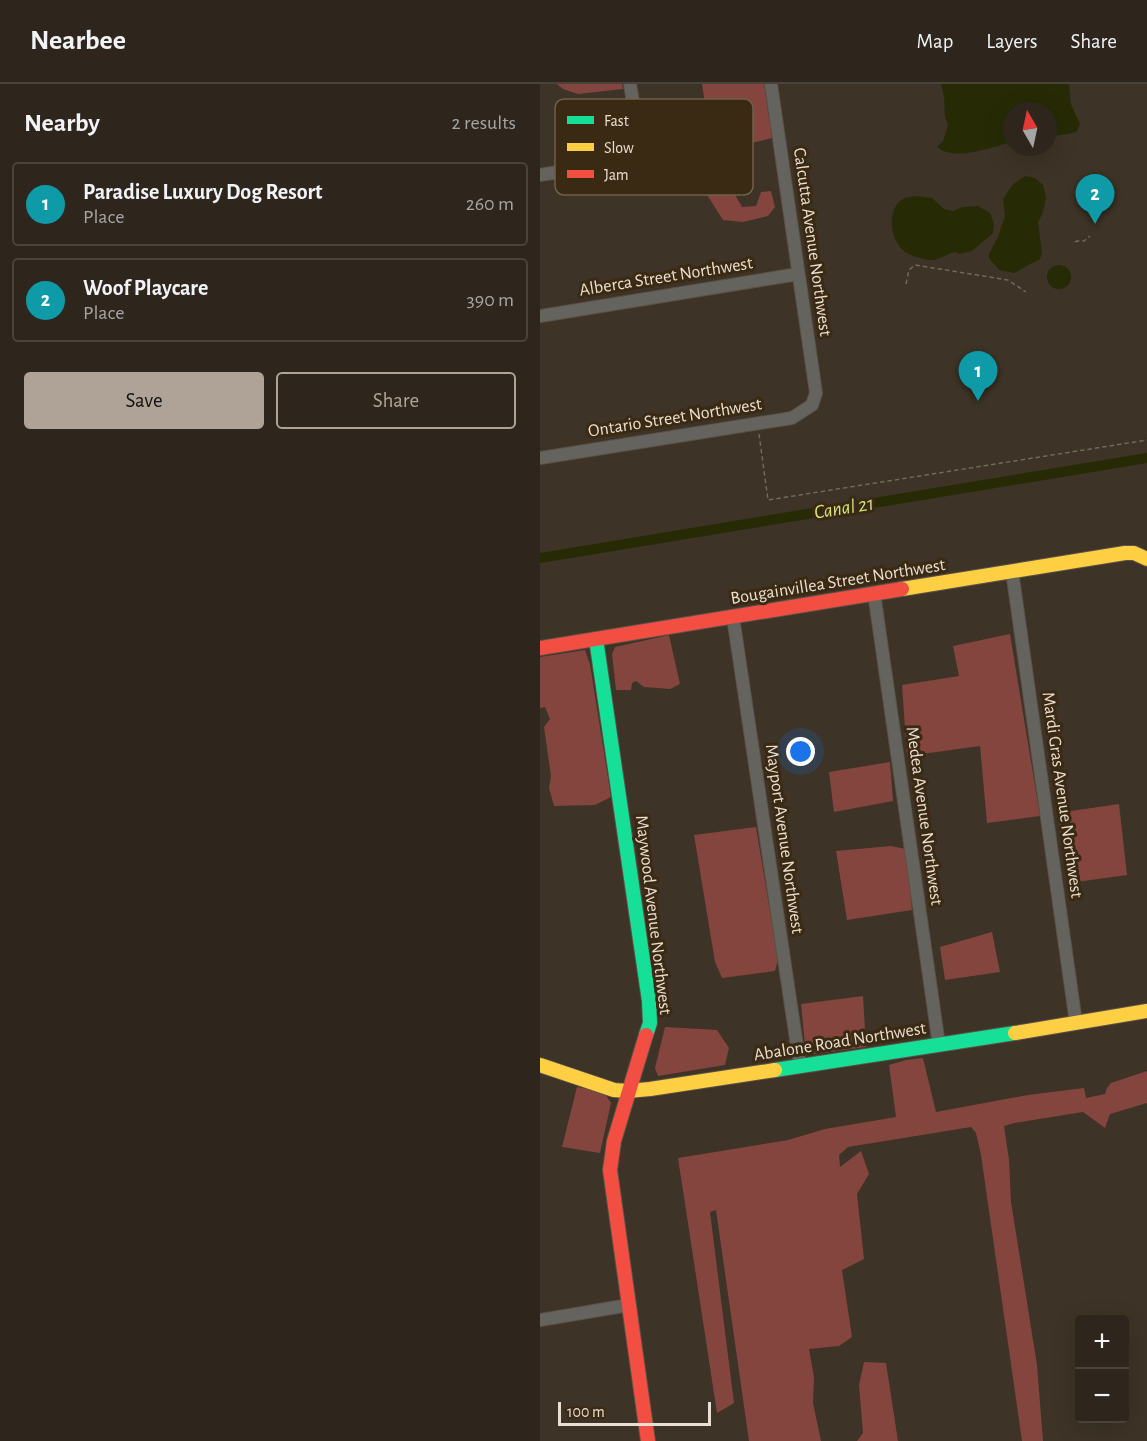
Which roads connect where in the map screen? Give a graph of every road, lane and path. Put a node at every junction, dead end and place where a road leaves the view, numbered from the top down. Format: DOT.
graph roads {
  1 [pos="630,84"];
  2 [pos="771,84"];
  3 [pos="632,99"];
  4 [pos="555,172"];
  5 [pos="540,175"];
  6 [pos="1090,236"];
  7 [pos="1075,242"];
  8 [pos="798,274"];
  9 [pos="906,284"];
  10 [pos="1026,292"];
  11 [pos="540,316"];
  12 [pos="812,405"];
  13 [pos="757,424"];
  14 [pos="1147,440"];
  15 [pos="540,458"];
  16 [pos="1144,558"];
  17 [pos="1012,571"];
  18 [pos="874,593"];
  19 [pos="733,617"];
  20 [pos="596,639"];
  21 [pos="540,648"];
  22 [pos="1147,1011"];
  23 [pos="1076,1023"];
  24 [pos="939,1045"];
  25 [pos="540,1065"];
  26 [pos="800,1066"];
  27 [pos="628,1091"];
  28 [pos="629,1305"];
  29 [pos="540,1320"];
  30 [pos="648,1441"];
  1 -- 3 [label="street"];
  2 -- 8 [label="street, Calcutta Avenue Northwest"];
  4 -- 5 [label="street"];
  6 -- 7 [label="path"];
  8 -- 11 [label="street, Alberca Street Northwest"];
  8 -- 12 [label="street, Calcutta Avenue Northwest"];
  9 -- 10 [label="path"];
  12 -- 13 [label="street, Ontario Street Northwest"];
  13 -- 14 [label="path"];
  13 -- 15 [label="street, Ontario Street Northwest"];
  16 -- 17 [label="street, Bougainvillea Street Northwest"];
  17 -- 18 [label="street, Bougainvillea Street Northwest"];
  17 -- 23 [label="street, Mardi Gras Avenue Northwest"];
  18 -- 19 [label="street, Bougainvillea Street Northwest"];
  18 -- 24 [label="street, Medea Avenue Northwest"];
  19 -- 20 [label="street, Bougainvillea Street Northwest"];
  19 -- 26 [label="street, Mayport Avenue Northwest"];
  20 -- 21 [label="street, Bougainvillea Street Northwest"];
  20 -- 27 [label="street, Maywood Avenue Northwest"];
  22 -- 23 [label="street, Abalone Road Northwest"];
  23 -- 24 [label="street, Abalone Road Northwest"];
  24 -- 26 [label="street, Abalone Road Northwest"];
  25 -- 27 [label="street, Abalone Road Northwest"];
  26 -- 27 [label="street, Abalone Road Northwest"];
  27 -- 28 [label="street, Maywood Avenue Northwest"];
  28 -- 29 [label="street"];
  28 -- 30 [label="street, Maywood Avenue Northwest"];
}
